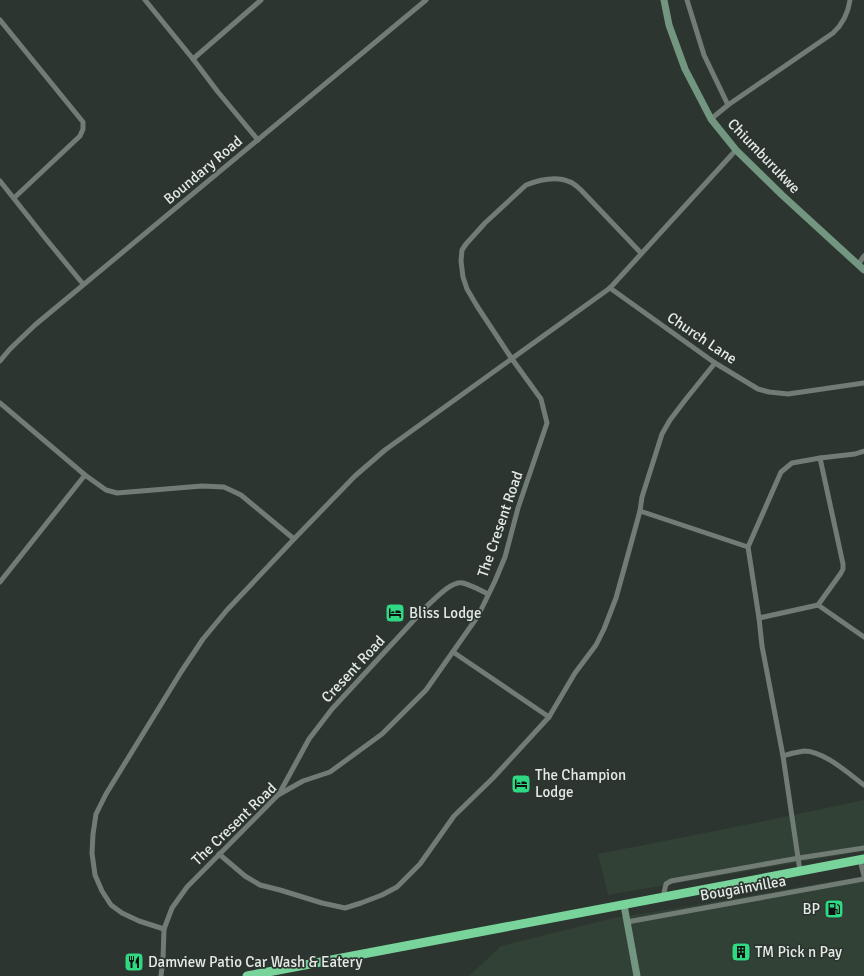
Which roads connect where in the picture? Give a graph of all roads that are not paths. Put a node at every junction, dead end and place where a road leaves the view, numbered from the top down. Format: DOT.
graph roads {
  1 [pos="145,0"];
  2 [pos="262,0"];
  3 [pos="426,0"];
  4 [pos="664,0"];
  5 [pos="687,0"];
  6 [pos="850,0"];
  7 [pos="0,20"];
  8 [pos="193,59"];
  9 [pos="728,105"];
  10 [pos="711,119"];
  11 [pos="258,140"];
  12 [pos="736,150"];
  13 [pos="0,181"];
  14 [pos="14,198"];
  15 [pos="641,253"];
  16 [pos="864,256"];
  17 [pos="861,267"];
  18 [pos="83,284"];
  19 [pos="610,288"];
  20 [pos="512,359"];
  21 [pos="0,362"];
  22 [pos="715,363"];
  23 [pos="864,383"];
  24 [pos="0,403"];
  25 [pos="864,451"];
  26 [pos="820,458"];
  27 [pos="85,475"];
  28 [pos="640,511"];
  29 [pos="294,538"];
  30 [pos="748,547"];
  31 [pos="0,582"];
  32 [pos="488,594"];
  33 [pos="818,605"];
  34 [pos="759,618"];
  35 [pos="864,636"];
  36 [pos="453,652"];
  37 [pos="549,717"];
  38 [pos="782,756"];
  39 [pos="864,785"];
  40 [pos="278,795"];
  41 [pos="864,848"];
  42 [pos="219,854"];
  43 [pos="799,858"];
  44 [pos="862,859"];
  45 [pos="800,871"];
  46 [pos="864,878"];
  47 [pos="663,897"];
  48 [pos="624,905"];
  49 [pos="627,922"];
  50 [pos="164,929"];
  51 [pos="161,976"];
  52 [pos="247,976"];
  53 [pos="637,976"];
  1 -- 8 [label="street"];
  2 -- 8 [label="street"];
  3 -- 11 [label="street, Boundary Road"];
  4 -- 10 [label="street, Chiumburukwe"];
  5 -- 9 [label="street"];
  6 -- 9 [label="street"];
  7 -- 14 [label="street"];
  8 -- 11 [label="street"];
  9 -- 10 [label="street"];
  10 -- 12 [label="street, Chiumburukwe"];
  11 -- 18 [label="street, Boundary Road"];
  12 -- 15 [label="street"];
  12 -- 17 [label="street, Chiumburukwe"];
  13 -- 14 [label="street"];
  14 -- 18 [label="street"];
  15 -- 19 [label="street"];
  15 -- 20 [label="street, The Cresent Road"];
  16 -- 17 [label="street"];
  18 -- 21 [label="street, Boundary Road"];
  19 -- 20 [label="street"];
  19 -- 22 [label="street, Church Lane"];
  20 -- 29 [label="street"];
  20 -- 32 [label="street, The Cresent Road"];
  22 -- 23 [label="street, Church Lane"];
  22 -- 28 [label="street"];
  24 -- 27 [label="street"];
  25 -- 26 [label="street"];
  26 -- 30 [label="street"];
  26 -- 33 [label="street"];
  27 -- 29 [label="street"];
  27 -- 31 [label="street"];
  28 -- 30 [label="street"];
  28 -- 37 [label="street"];
  29 -- 50 [label="street"];
  30 -- 34 [label="street"];
  32 -- 36 [label="street, The Cresent Road"];
  32 -- 40 [label="street, Cresent Road"];
  33 -- 34 [label="street"];
  33 -- 35 [label="street"];
  34 -- 38 [label="street"];
  36 -- 37 [label="street"];
  36 -- 40 [label="street, The Cresent Road"];
  37 -- 42 [label="street"];
  38 -- 39 [label="street"];
  38 -- 43 [label="street"];
  40 -- 42 [label="street, The Cresent Road"];
  41 -- 43 [label="street"];
  42 -- 50 [label="street, The Cresent Road"];
  43 -- 45 [label="street"];
  43 -- 47 [label="street"];
  44 -- 45 [label="highway"];
  44 -- 46 [label="street"];
  45 -- 47 [label="highway"];
  46 -- 49 [label="street, Bougainvillea"];
  47 -- 48 [label="highway"];
  48 -- 49 [label="street"];
  48 -- 52 [label="highway"];
  49 -- 53 [label="street"];
  50 -- 51 [label="street, The Cresent Road"];
}
